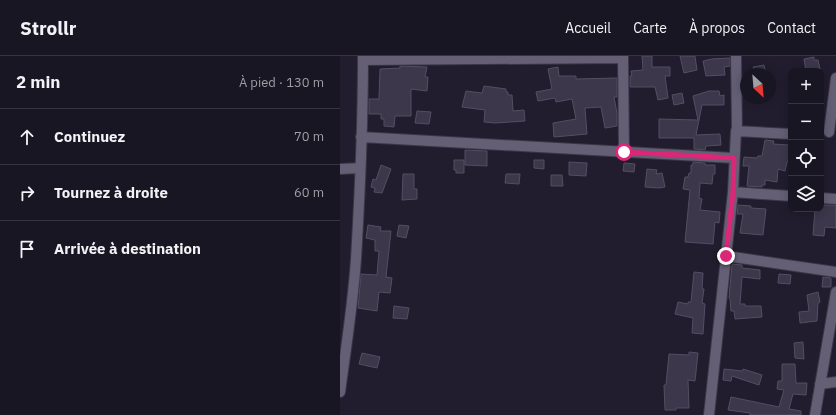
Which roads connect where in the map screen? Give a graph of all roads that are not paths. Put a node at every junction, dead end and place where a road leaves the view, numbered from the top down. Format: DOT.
graph roads {
  1 [pos="736,56"];
  2 [pos="623,57"];
  3 [pos="363,58"];
  4 [pos="836,78"];
  5 [pos="737,131"];
  6 [pos="829,131"];
  7 [pos="788,134"];
  8 [pos="361,136"];
  9 [pos="624,152"];
  10 [pos="734,158"];
  11 [pos="360,168"];
  12 [pos="340,169"];
  13 [pos="733,192"];
  14 [pos="788,196"];
  15 [pos="824,198"];
  16 [pos="836,199"];
  17 [pos="726,256"];
  18 [pos="836,272"];
  19 [pos="836,292"];
  20 [pos="836,382"];
  21 [pos="820,384"];
  22 [pos="340,392"];
  23 [pos="709,415"];
  24 [pos="815,415"];
  1 -- 5 [label="street"];
  2 -- 3 [label="street"];
  2 -- 9 [label="street"];
  3 -- 8 [label="street"];
  4 -- 6 [label="street"];
  5 -- 7 [label="street"];
  5 -- 10 [label="street"];
  8 -- 9 [label="street"];
  8 -- 11 [label="street"];
  9 -- 10 [label="street"];
  10 -- 13 [label="street"];
  11 -- 12 [label="street"];
  11 -- 22 [label="street"];
  13 -- 14 [label="street"];
  13 -- 17 [label="street"];
  15 -- 16 [label="street"];
  17 -- 18 [label="street"];
  17 -- 23 [label="street"];
  19 -- 21 [label="street"];
  20 -- 21 [label="street"];
  21 -- 24 [label="street"];
}
